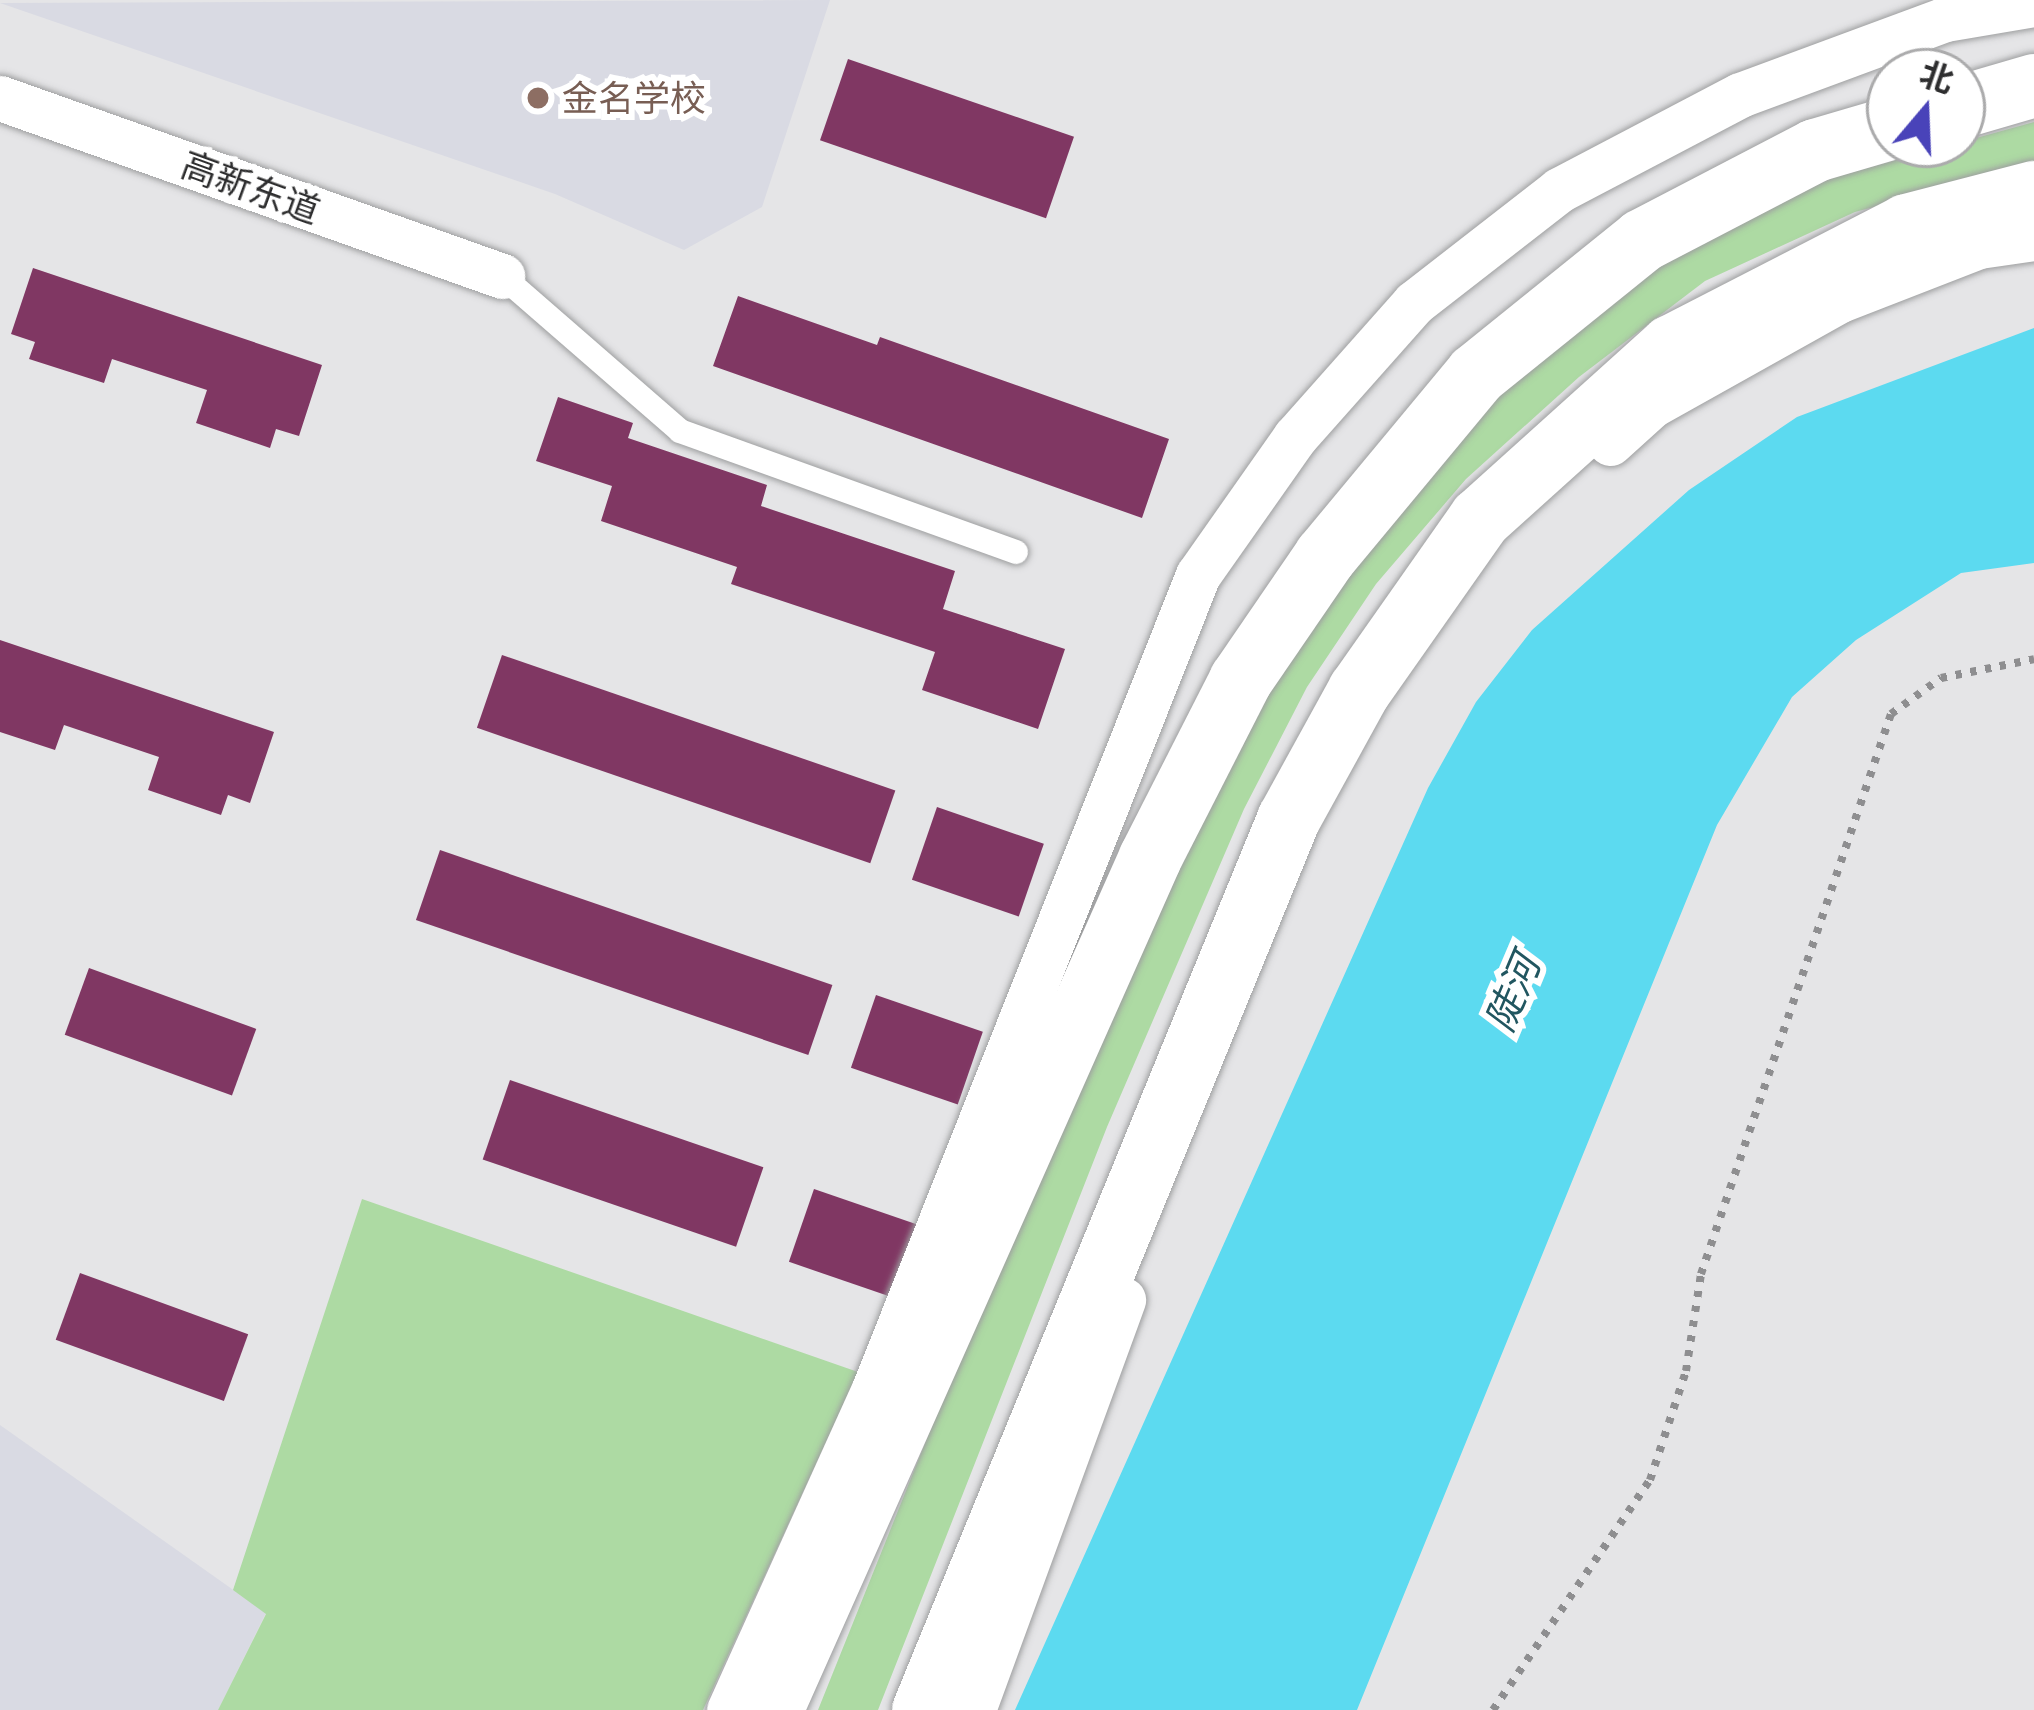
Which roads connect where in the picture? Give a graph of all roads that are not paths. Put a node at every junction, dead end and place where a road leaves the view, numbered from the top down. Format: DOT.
graph roads {
  1 [pos="2034,4"];
  2 [pos="2034,85"];
  3 [pos="0,98"];
  4 [pos="1986,99"];
  5 [pos="1866,135"];
  6 [pos="2034,193"];
  7 [pos="2034,238"];
  8 [pos="502,276"];
  9 [pos="1016,552"];
  10 [pos="729,1710"];
  11 [pos="771,1710"];
  12 [pos="923,1710"];
  13 [pos="973,1710"];
  1 -- 10 [label="street"];
  2 -- 4 [label="main road"];
  3 -- 8 [label="street, 高新东道"];
  5 -- 11 [label="main road"];
  6 -- 12 [label="main road"];
  7 -- 13 [label="street"];
  8 -- 9 [label="lane"];
}
